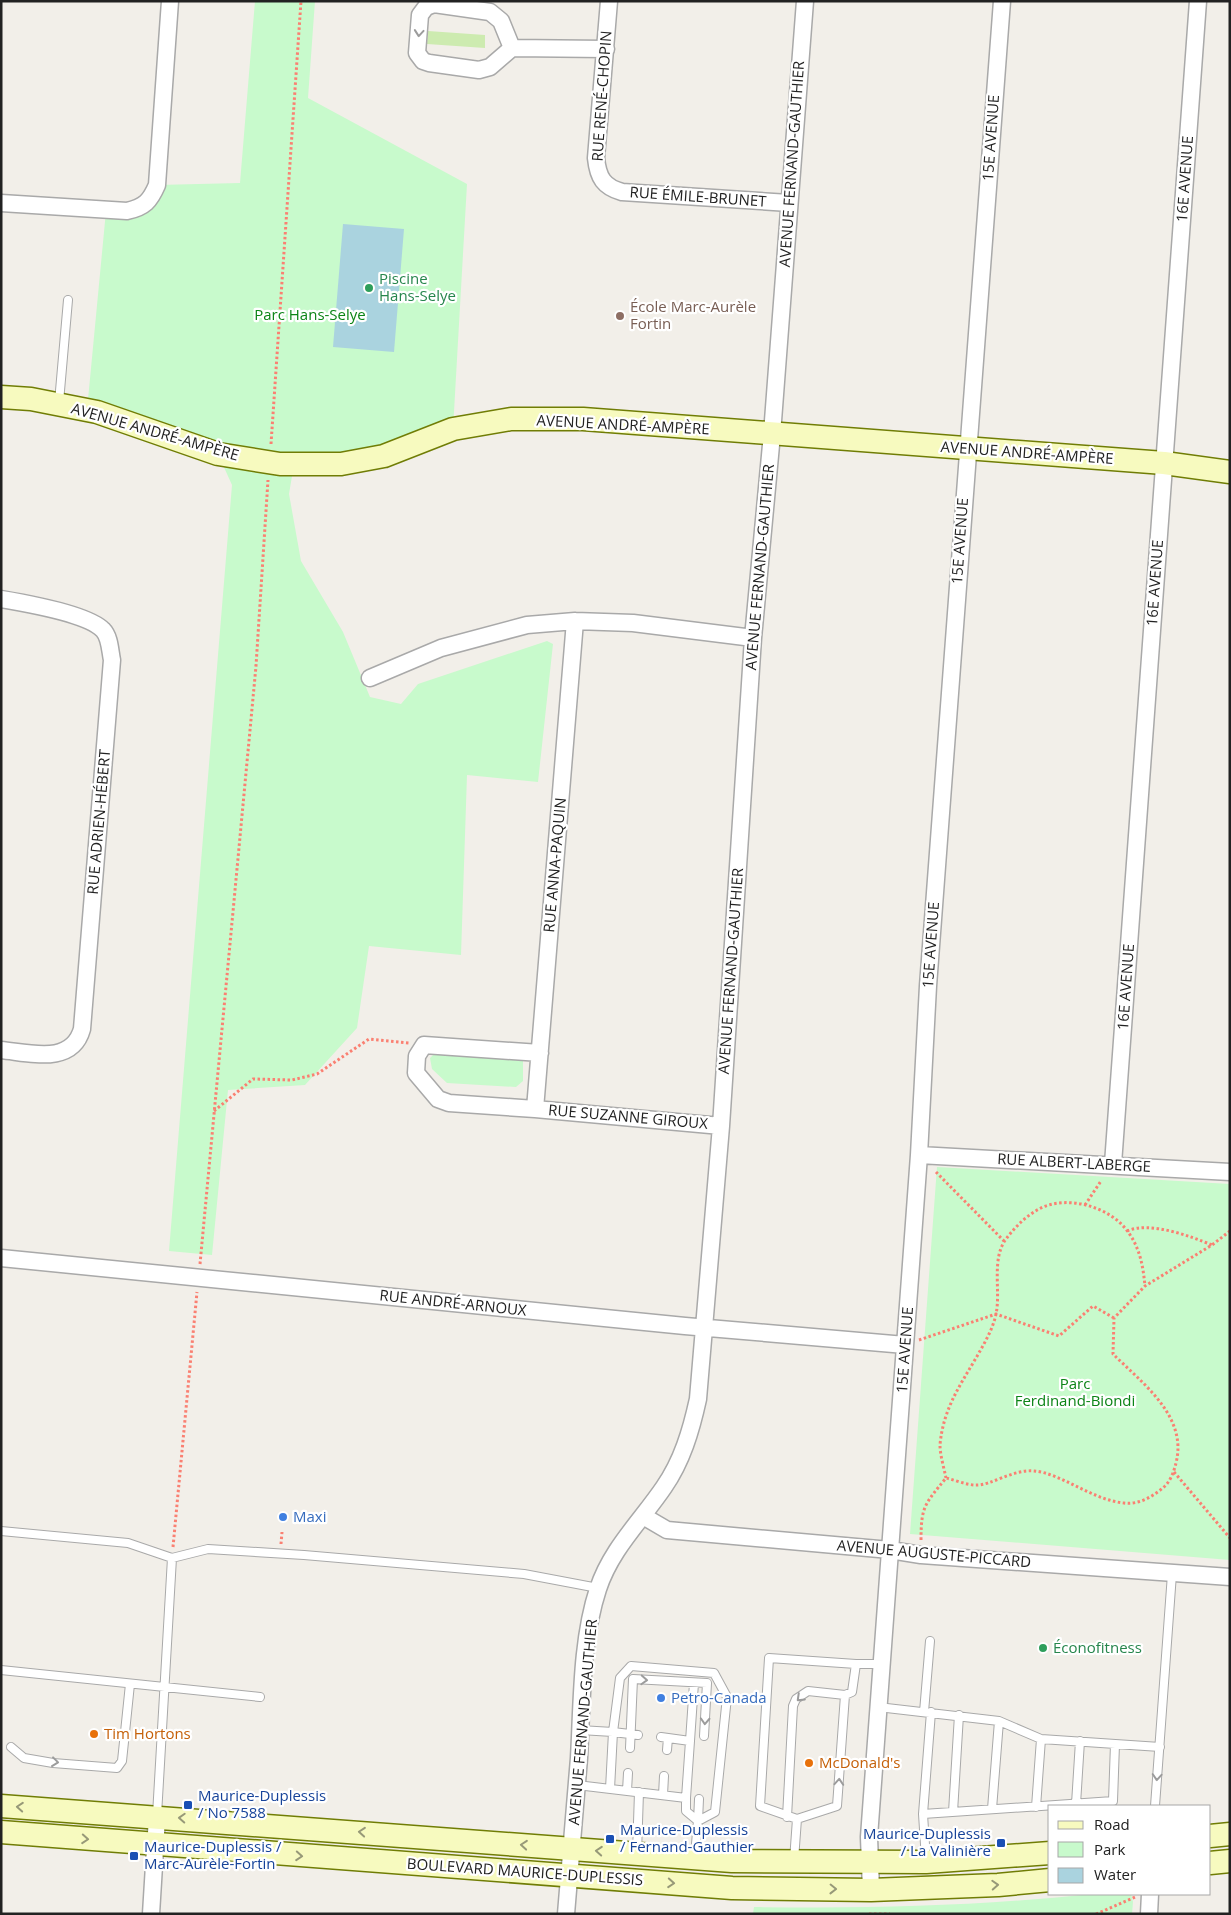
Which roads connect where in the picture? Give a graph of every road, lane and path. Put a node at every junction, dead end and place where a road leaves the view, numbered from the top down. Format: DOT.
graph roads {
  1 [pos="170,1"];
  2 [pos="301,1"];
  3 [pos="609,1"];
  4 [pos="805,1"];
  5 [pos="1002,1"];
  6 [pos="1198,1"];
  7 [pos="512,48"];
  8 [pos="606,49"];
  9 [pos="607,188"];
  10 [pos="1,203"];
  11 [pos="790,203"];
  12 [pos="68,300"];
  13 [pos="1,397"];
  14 [pos="58,404"];
  15 [pos="772,434"];
  16 [pos="967,448"];
  17 [pos="270,462"];
  18 [pos="1164,463"];
  19 [pos="1230,472"];
  20 [pos="1,599"];
  21 [pos="575,621"];
  22 [pos="753,638"];
  23 [pos="370,678"];
  24 [pos="424,1045"];
  25 [pos="1,1050"];
  26 [pos="540,1053"];
  27 [pos="535,1109"];
  28 [pos="214,1111"];
  29 [pos="721,1126"];
  30 [pos="919,1155"];
  31 [pos="1113,1164"];
  32 [pos="1230,1172"];
  33 [pos="1085,1205"];
  34 [pos="1128,1231"];
  35 [pos="1230,1231"];
  36 [pos="1004,1241"];
  37 [pos="1212,1245"];
  38 [pos="1,1258"];
  39 [pos="199,1277"];
  40 [pos="1145,1286"];
  41 [pos="996,1314"];
  42 [pos="1114,1318"];
  43 [pos="706,1328"];
  44 [pos="905,1345"];
  45 [pos="1174,1472"];
  46 [pos="946,1478"];
  47 [pos="643,1516"];
  48 [pos="1,1532"];
  49 [pos="1230,1538"];
  50 [pos="890,1550"];
  51 [pos="921,1555"];
  52 [pos="172,1558"];
  53 [pos="1172,1574"];
  54 [pos="1230,1577"];
  55 [pos="598,1588"];
  56 [pos="930,1641"];
  57 [pos="856,1664"];
  58 [pos="881,1664"];
  59 [pos="1,1670"];
  60 [pos="694,1683"];
  61 [pos="130,1684"];
  62 [pos="165,1688"];
  63 [pos="846,1695"];
  64 [pos="260,1697"];
  65 [pos="878,1707"];
  66 [pos="927,1712"];
  67 [pos="959,1715"];
  68 [pos="999,1721"];
  69 [pos="580,1730"];
  70 [pos="613,1732"];
  71 [pos="634,1734"];
  72 [pos="704,1736"];
  73 [pos="1041,1739"];
  74 [pos="690,1740"];
  75 [pos="1080,1741"];
  76 [pos="1115,1744"];
  77 [pos="11,1747"];
  78 [pos="1160,1747"];
  79 [pos="630,1748"];
  80 [pos="667,1750"];
  81 [pos="628,1773"];
  82 [pos="664,1776"];
  83 [pos="577,1785"];
  84 [pos="610,1789"];
  85 [pos="627,1791"];
  86 [pos="639,1792"];
  87 [pos="662,1795"];
  88 [pos="686,1798"];
  89 [pos="699,1799"];
  90 [pos="1076,1804"];
  91 [pos="1113,1804"];
  92 [pos="1063,1805"];
  93 [pos="1155,1805"];
  94 [pos="1,1806"];
  95 [pos="1048,1806"];
  96 [pos="1036,1807"];
  97 [pos="992,1810"];
  98 [pos="953,1812"];
  99 [pos="923,1814"];
  100 [pos="157,1817"];
  101 [pos="787,1817"];
  102 [pos="797,1819"];
  103 [pos="698,1821"];
  104 [pos="1,1832"];
  105 [pos="1230,1834"];
  106 [pos="1211,1836"];
  107 [pos="156,1844"];
  108 [pos="572,1849"];
  109 [pos="1048,1853"];
  110 [pos="637,1854"];
  111 [pos="695,1859"];
  112 [pos="1230,1861"];
  113 [pos="794,1862"];
  114 [pos="926,1862"];
  115 [pos="871,1863"];
  116 [pos="1211,1863"];
  117 [pos="570,1876"];
  118 [pos="1048,1880"];
  119 [pos="871,1890"];
  120 [pos="1141,1895"];
  121 [pos="1150,1895"];
  122 [pos="151,1914"];
  123 [pos="566,1914"];
  124 [pos="869,1914"];
  125 [pos="890,1914"];
  126 [pos="1096,1914"];
  127 [pos="1149,1914"];
  1 -- 10 [label="street"];
  2 -- 17 [label="path"];
  3 -- 8 [label="street, RUE RENÉ-CHOPIN"];
  4 -- 11 [label="street, AVENUE FERNAND-GAUTHIER"];
  5 -- 16 [label="street, 15E AVENUE"];
  6 -- 18 [label="street, 16E AVENUE"];
  7 -- 7 [label="street, one-way"];
  7 -- 8 [label="street"];
  8 -- 9 [label="street, RUE RENÉ-CHOPIN"];
  9 -- 11 [label="street, RUE ÉMILE-BRUNET"];
  11 -- 15 [label="street, AVENUE FERNAND-GAUTHIER"];
  12 -- 14 [label="lane"];
  13 -- 14 [label="street, AVENUE ANDRÉ-AMPÈRE"];
  14 -- 17 [label="street, AVENUE ANDRÉ-AMPÈRE"];
  15 -- 16 [label="street, AVENUE ANDRÉ-AMPÈRE"];
  15 -- 17 [label="street, AVENUE ANDRÉ-AMPÈRE"];
  15 -- 22 [label="street, AVENUE FERNAND-GAUTHIER"];
  16 -- 18 [label="street, AVENUE ANDRÉ-AMPÈRE"];
  16 -- 30 [label="street, 15E AVENUE"];
  17 -- 28 [label="path"];
  18 -- 19 [label="street, AVENUE ANDRÉ-AMPÈRE"];
  18 -- 31 [label="street, 16E AVENUE"];
  20 -- 25 [label="street, RUE ADRIEN-HÉBERT"];
  21 -- 22 [label="street"];
  21 -- 23 [label="street"];
  21 -- 26 [label="street, RUE ANNA-PAQUIN"];
  22 -- 29 [label="street, AVENUE FERNAND-GAUTHIER"];
  24 -- 26 [label="street"];
  24 -- 27 [label="street, RUE SUZANNE GIROUX"];
  24 -- 28 [label="path"];
  26 -- 27 [label="street, RUE ANNA-PAQUIN"];
  27 -- 29 [label="street, RUE SUZANNE GIROUX"];
  28 -- 39 [label="path"];
  29 -- 43 [label="street, AVENUE FERNAND-GAUTHIER"];
  30 -- 31 [label="street, RUE ALBERT-LABERGE"];
  30 -- 36 [label="path"];
  30 -- 44 [label="street, 15E AVENUE"];
  31 -- 32 [label="street, RUE ALBERT-LABERGE"];
  31 -- 33 [label="path"];
  33 -- 34 [label="path"];
  33 -- 36 [label="path"];
  34 -- 37 [label="path"];
  34 -- 40 [label="path"];
  35 -- 37 [label="path"];
  36 -- 41 [label="path"];
  37 -- 40 [label="path"];
  38 -- 39 [label="street, RUE ANDRÉ-ARNOUX"];
  39 -- 43 [label="street, RUE ANDRÉ-ARNOUX"];
  39 -- 52 [label="path"];
  40 -- 42 [label="path"];
  41 -- 42 [label="path"];
  41 -- 44 [label="path"];
  41 -- 46 [label="path"];
  42 -- 45 [label="path"];
  43 -- 44 [label="street, RUE ANDRÉ-ARNOUX"];
  43 -- 47 [label="street, AVENUE FERNAND-GAUTHIER"];
  44 -- 50 [label="street, 15E AVENUE"];
  45 -- 46 [label="path"];
  45 -- 49 [label="path"];
  46 -- 51 [label="path"];
  47 -- 50 [label="street, AVENUE AUGUSTE-PICCARD"];
  47 -- 55 [label="street, AVENUE FERNAND-GAUTHIER"];
  48 -- 52 [label="lane"];
  50 -- 51 [label="street, AVENUE AUGUSTE-PICCARD"];
  50 -- 58 [label="street, 15E AVENUE"];
  51 -- 53 [label="street, AVENUE AUGUSTE-PICCARD"];
  52 -- 55 [label="lane"];
  52 -- 62 [label="lane"];
  53 -- 54 [label="street, AVENUE AUGUSTE-PICCARD"];
  53 -- 78 [label="lane"];
  55 -- 69 [label="street, AVENUE FERNAND-GAUTHIER"];
  56 -- 66 [label="lane"];
  57 -- 58 [label="lane"];
  57 -- 63 [label="lane"];
  57 -- 101 [label="lane"];
  58 -- 65 [label="street, 15E AVENUE"];
  59 -- 61 [label="lane"];
  71 -- 60 [label="lane, one-way"];
  60 -- 72 [label="lane, one-way"];
  60 -- 74 [label="lane"];
  61 -- 62 [label="lane"];
  77 -- 61 [label="lane, one-way"];
  62 -- 64 [label="lane"];
  62 -- 100 [label="lane"];
  63 -- 101 [label="lane, one-way"];
  102 -- 63 [label="lane, one-way"];
  65 -- 66 [label="lane"];
  65 -- 115 [label="street, 15E AVENUE"];
  66 -- 67 [label="lane"];
  66 -- 99 [label="lane"];
  67 -- 68 [label="lane"];
  67 -- 98 [label="lane"];
  68 -- 73 [label="lane"];
  68 -- 97 [label="lane"];
  69 -- 70 [label="lane"];
  69 -- 83 [label="street, AVENUE FERNAND-GAUTHIER"];
  70 -- 71 [label="lane"];
  70 -- 84 [label="lane"];
  70 -- 103 [label="lane"];
  71 -- 79 [label="lane"];
  73 -- 75 [label="lane"];
  73 -- 96 [label="lane"];
  74 -- 80 [label="lane"];
  74 -- 88 [label="lane"];
  75 -- 76 [label="lane"];
  75 -- 90 [label="lane"];
  76 -- 78 [label="lane"];
  76 -- 91 [label="lane"];
  78 -- 93 [label="lane, one-way"];
  81 -- 85 [label="lane"];
  82 -- 87 [label="lane"];
  83 -- 84 [label="lane"];
  83 -- 108 [label="street, AVENUE FERNAND-GAUTHIER"];
  84 -- 85 [label="lane"];
  85 -- 86 [label="lane"];
  86 -- 87 [label="lane"];
  86 -- 110 [label="lane"];
  87 -- 88 [label="lane"];
  88 -- 103 [label="lane"];
  89 -- 103 [label="lane"];
  90 -- 91 [label="lane"];
  90 -- 92 [label="lane"];
  100 -- 94 [label="street, BOULEVARD MAURICE-DUPLESSIS, one-way"];
  95 -- 96 [label="lane"];
  96 -- 97 [label="lane"];
  97 -- 98 [label="lane"];
  98 -- 99 [label="lane"];
  99 -- 114 [label="lane"];
  100 -- 107 [label="street"];
  108 -- 100 [label="street, BOULEVARD MAURICE-DUPLESSIS, one-way"];
  101 -- 102 [label="lane"];
  102 -- 113 [label="lane"];
  103 -- 111 [label="lane"];
  104 -- 107 [label="street, BOULEVARD MAURICE-DUPLESSIS, one-way"];
  105 -- 106 [label="street"];
  107 -- 117 [label="street, BOULEVARD MAURICE-DUPLESSIS, one-way"];
  107 -- 122 [label="street"];
  110 -- 108 [label="street, BOULEVARD MAURICE-DUPLESSIS, one-way"];
  108 -- 117 [label="street, AVENUE FERNAND-GAUTHIER"];
  109 -- 114 [label="street, BOULEVARD MAURICE-DUPLESSIS"];
  110 -- 111 [label="street, BOULEVARD MAURICE-DUPLESSIS"];
  111 -- 113 [label="street, BOULEVARD MAURICE-DUPLESSIS"];
  112 -- 116 [label="street"];
  113 -- 115 [label="street, BOULEVARD MAURICE-DUPLESSIS"];
  114 -- 115 [label="street, BOULEVARD MAURICE-DUPLESSIS"];
  115 -- 119 [label="street, 15E AVENUE"];
  117 -- 119 [label="street, BOULEVARD MAURICE-DUPLESSIS, one-way"];
  117 -- 123 [label="street, AVENUE FERNAND-GAUTHIER"];
  119 -- 118 [label="street, BOULEVARD MAURICE-DUPLESSIS, one-way"];
  120 -- 126 [label="path"];
  121 -- 127 [label="street"];
  124 -- 125 [label="path"];
}
